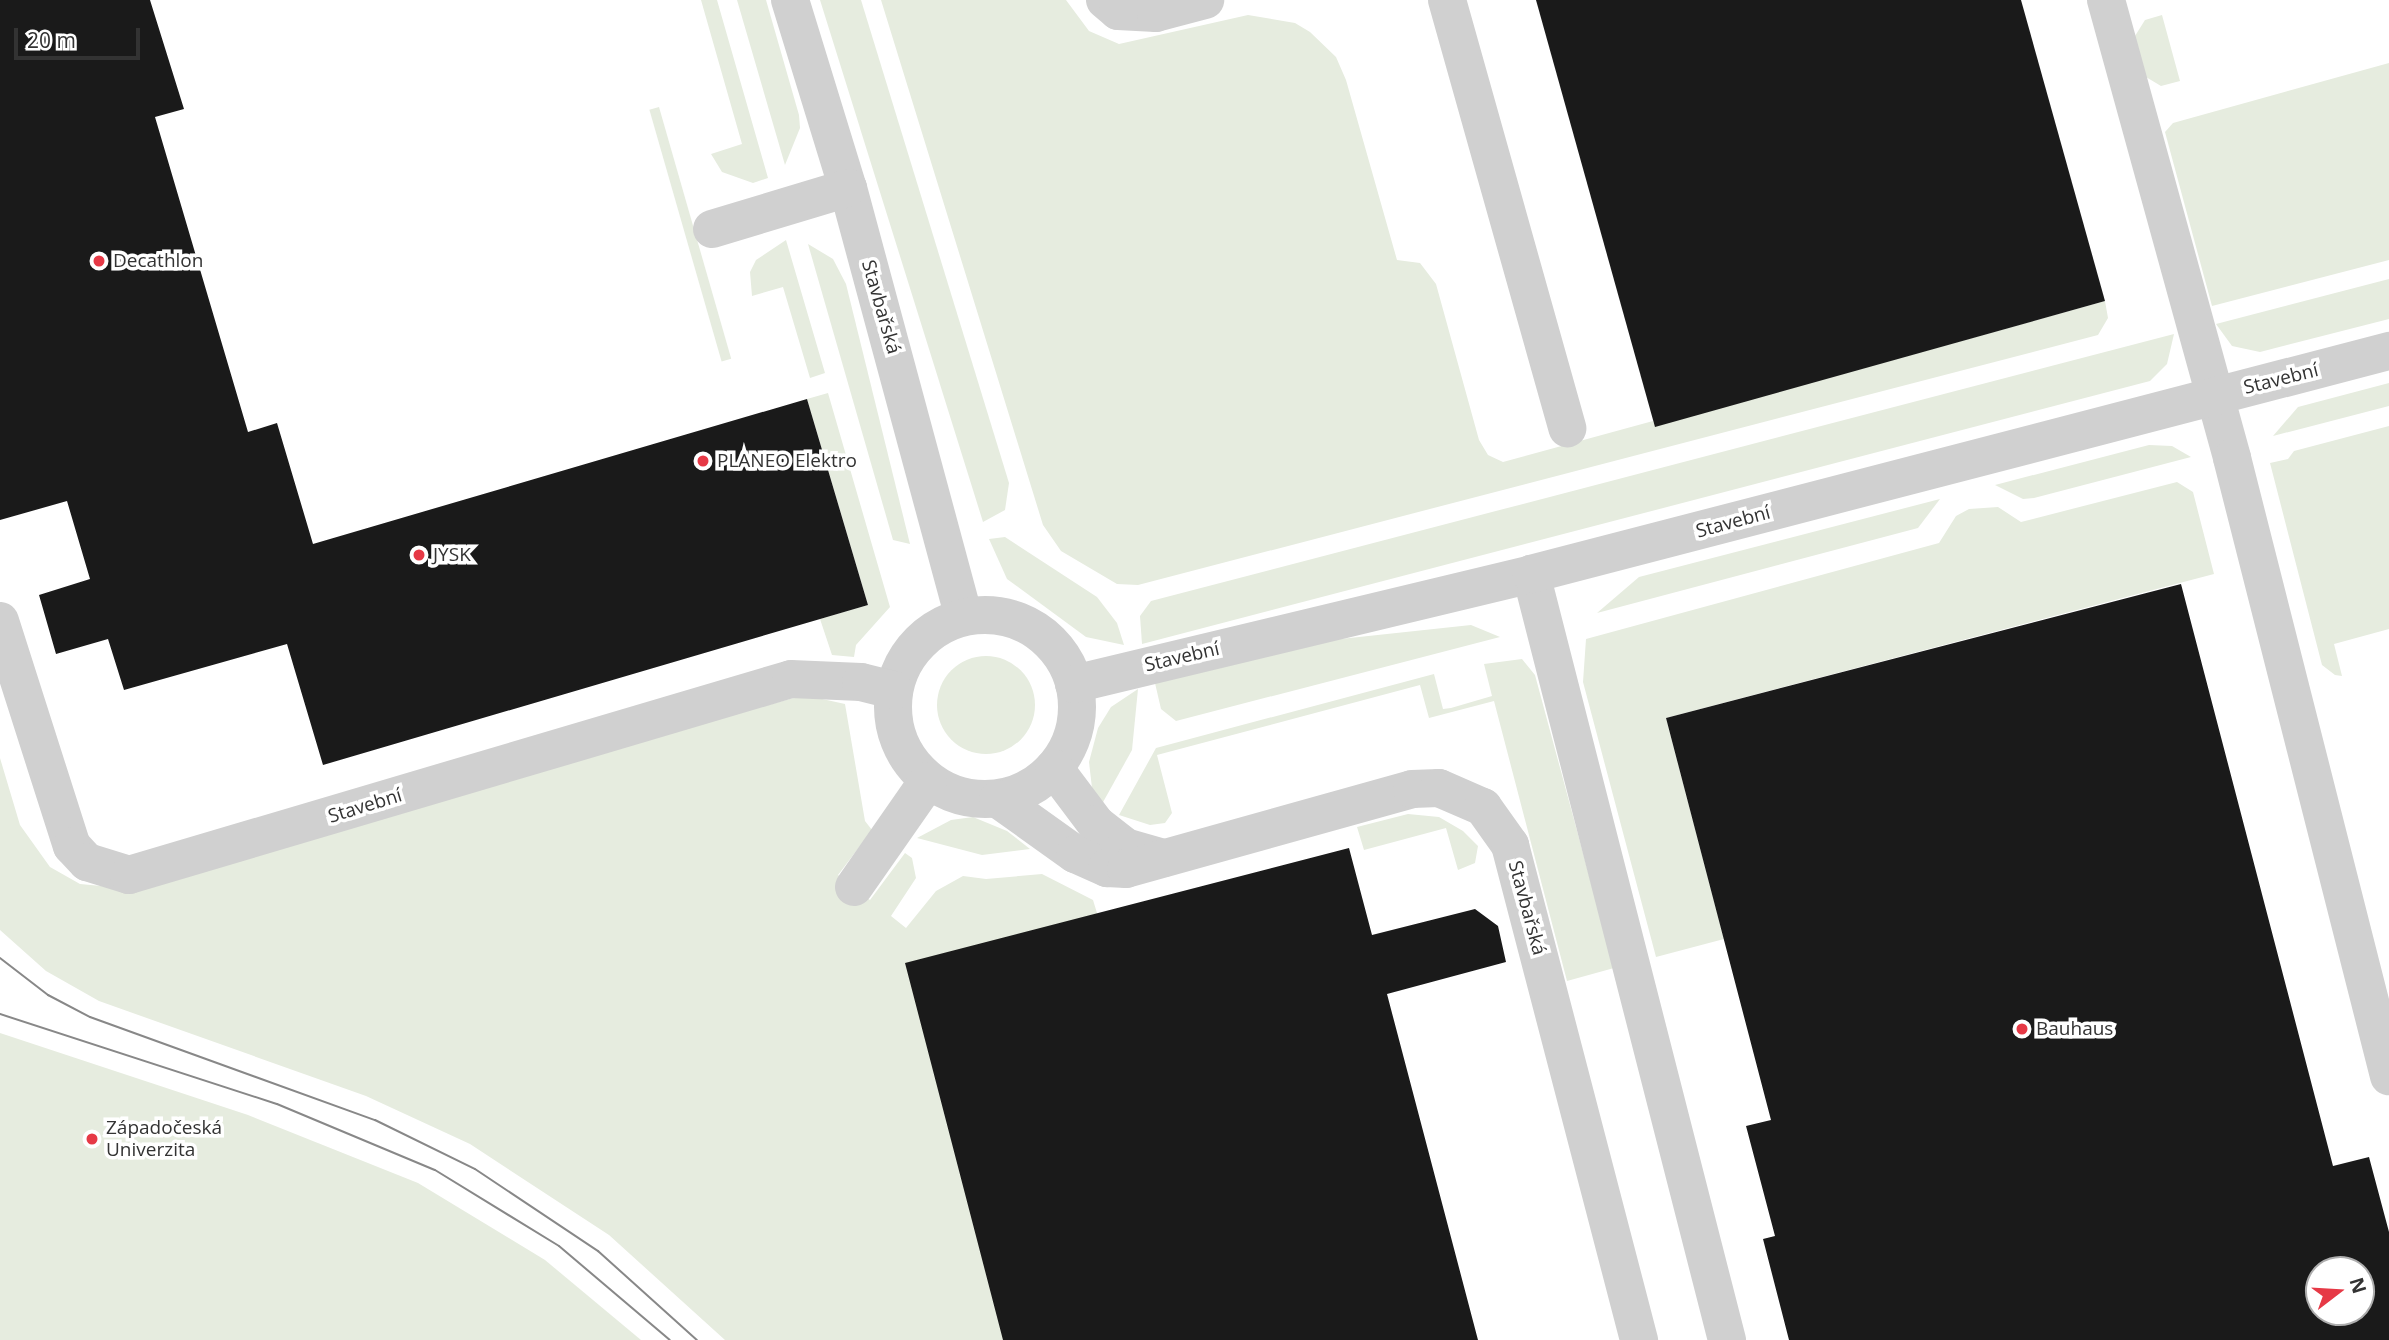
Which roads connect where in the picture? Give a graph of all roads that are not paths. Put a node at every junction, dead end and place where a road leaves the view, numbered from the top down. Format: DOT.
graph roads {
  1 [pos="790,0"];
  2 [pos="1105,0"];
  3 [pos="1205,0"];
  4 [pos="1447,0"];
  5 [pos="2106,0"];
  6 [pos="848,188"];
  7 [pos="712,229"];
  8 [pos="2389,351"];
  9 [pos="2215,396"];
  10 [pos="1567,428"];
  11 [pos="1531,574"];
  12 [pos="964,617"];
  13 [pos="0,621"];
  14 [pos="1074,684"];
  15 [pos="894,691"];
  16 [pos="1054,768"];
  17 [pos="928,781"];
  18 [pos="998,799"];
  19 [pos="1163,858"];
  20 [pos="854,887"];
  21 [pos="2389,1076"];
  22 [pos="1639,1340"];
  23 [pos="1727,1340"];
  1 -- 6 [label="street, Stavbařská"];
  2 -- 3 [label="street"];
  4 -- 10 [label="street"];
  5 -- 9 [label="street"];
  6 -- 7 [label="street"];
  6 -- 12 [label="street, Stavbařská"];
  8 -- 9 [label="street, Stavební"];
  9 -- 11 [label="street, Stavební"];
  9 -- 21 [label="street"];
  11 -- 14 [label="street, Stavební"];
  11 -- 23 [label="street"];
  12 -- 14 [label="street"];
  12 -- 15 [label="street"];
  13 -- 15 [label="street, Stavební"];
  14 -- 16 [label="street"];
  15 -- 17 [label="street"];
  16 -- 18 [label="street"];
  16 -- 19 [label="street"];
  17 -- 18 [label="street"];
  17 -- 20 [label="street"];
  18 -- 19 [label="street, Stavbařská"];
  19 -- 22 [label="street, Stavbařská"];
}
